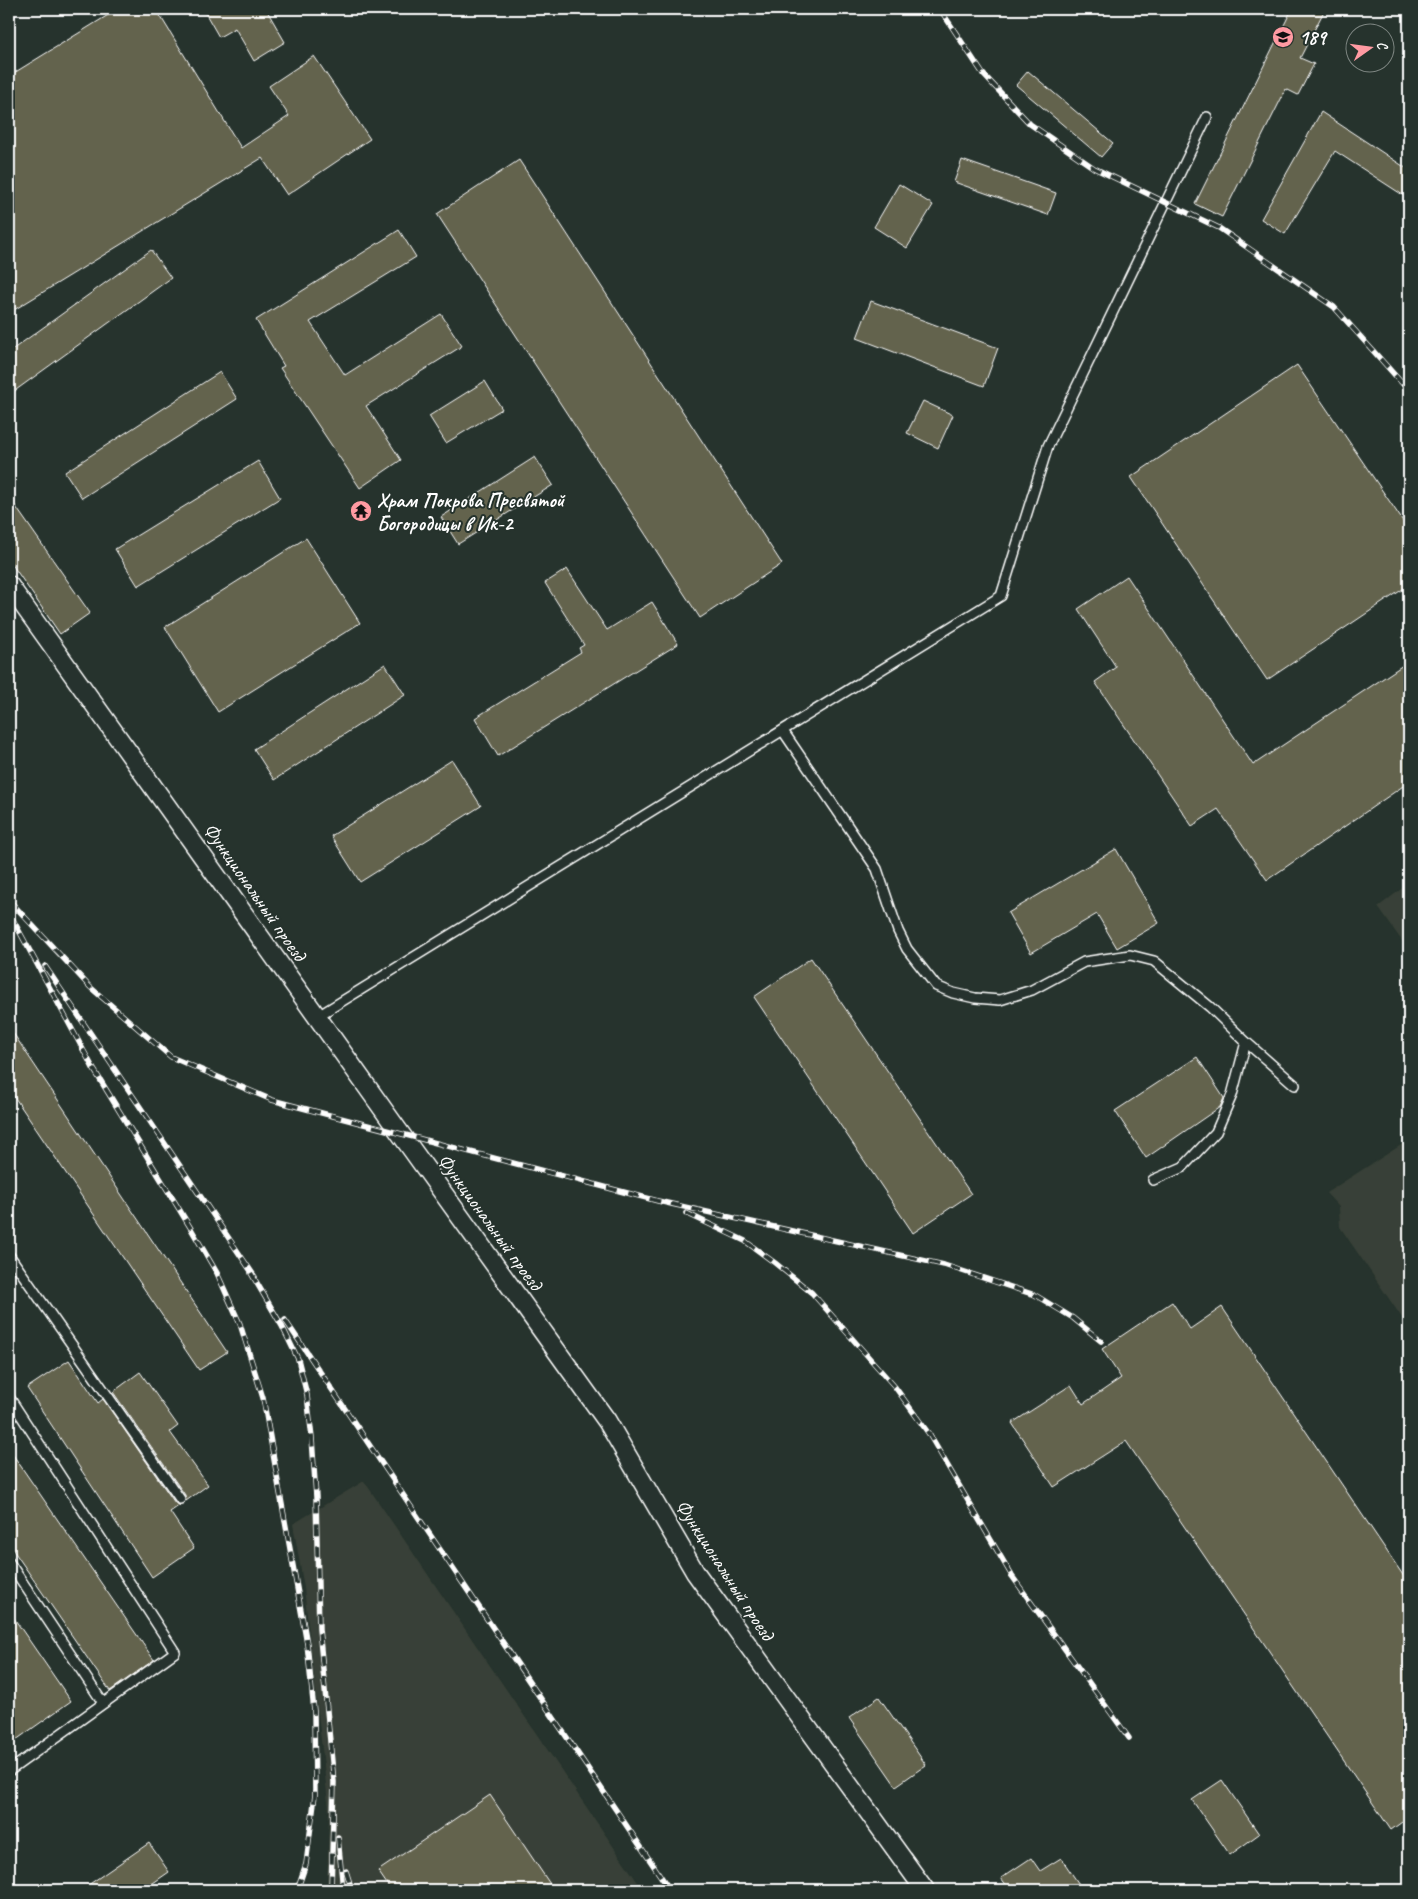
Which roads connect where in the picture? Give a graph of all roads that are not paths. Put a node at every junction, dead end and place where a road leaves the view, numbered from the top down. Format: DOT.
graph roads {
  1 [pos="1208,117"];
  2 [pos="9,585"];
  3 [pos="783,731"];
  4 [pos="318,1016"];
  5 [pos="1246,1042"];
  6 [pos="1295,1085"];
  7 [pos="1154,1180"];
  8 [pos="9,1255"];
  9 [pos="9,1397"];
  10 [pos="180,1499"];
  11 [pos="9,1562"];
  12 [pos="103,1703"];
  13 [pos="9,1770"];
  14 [pos="925,1890"];
  1 -- 3 [label="lane"];
  2 -- 4 [label="street, Функциональный проезд"];
  3 -- 4 [label="lane"];
  3 -- 5 [label="lane"];
  4 -- 14 [label="street, Функциональный проезд"];
  5 -- 6 [label="lane"];
  5 -- 7 [label="lane"];
  8 -- 10 [label="lane"];
  9 -- 12 [label="lane"];
  11 -- 12 [label="lane"];
  12 -- 13 [label="lane"];
}
